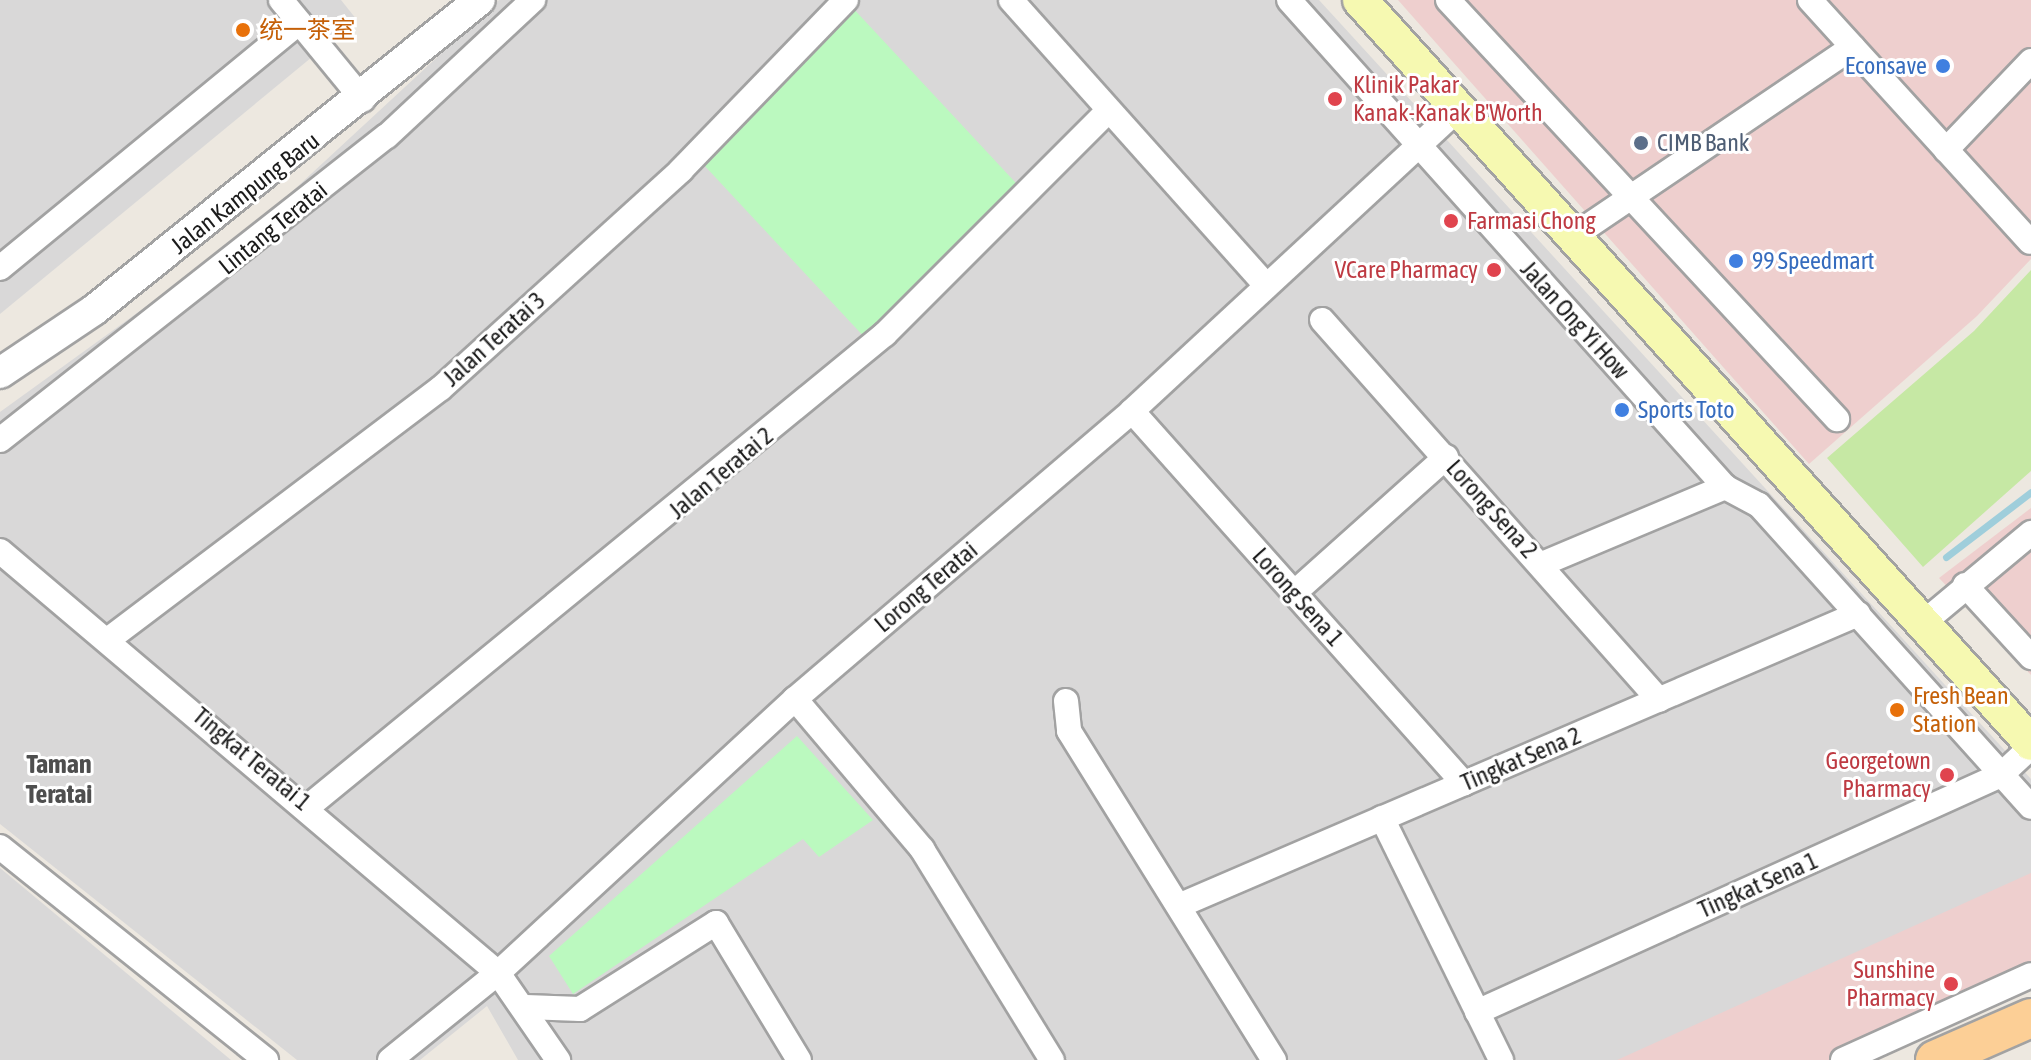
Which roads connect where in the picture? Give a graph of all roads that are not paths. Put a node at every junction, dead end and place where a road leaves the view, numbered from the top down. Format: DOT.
graph roads {
  1 [pos="281,0"];
  2 [pos="480,0"];
  3 [pos="533,0"];
  4 [pos="846,0"];
  5 [pos="1011,0"];
  6 [pos="1289,0"];
  7 [pos="1360,0"];
  8 [pos="1448,0"];
  9 [pos="1810,0"];
  10 [pos="299,22"];
  11 [pos="1853,47"];
  12 [pos="2031,61"];
  13 [pos="363,100"];
  14 [pos="1457,110"];
  15 [pos="1108,111"];
  16 [pos="1419,147"];
  17 [pos="1946,150"];
  18 [pos="1632,198"];
  19 [pos="1572,237"];
  20 [pos="2030,242"];
  21 [pos="0,268"];
  22 [pos="1266,285"];
  23 [pos="1322,320"];
  24 [pos="0,373"];
  25 [pos="1132,411"];
  26 [pos="1837,419"];
  27 [pos="0,440"];
  28 [pos="1446,457"];
  29 [pos="1791,478"];
  30 [pos="1725,487"];
  31 [pos="1759,505"];
  32 [pos="2031,533"];
  33 [pos="0,551"];
  34 [pos="1542,564"];
  35 [pos="1965,585"];
  36 [pos="1294,593"];
  37 [pos="1858,614"];
  38 [pos="1923,623"];
  39 [pos="109,639"];
  40 [pos="2031,657"];
  41 [pos="795,699"];
  42 [pos="1659,700"];
  43 [pos="1066,701"];
  44 [pos="2031,745"];
  45 [pos="2001,775"];
  46 [pos="1464,784"];
  47 [pos="309,806"];
  48 [pos="2031,807"];
  49 [pos="1382,818"];
  50 [pos="0,847"];
  51 [pos="1183,904"];
  52 [pos="498,973"];
  53 [pos="2031,975"];
  54 [pos="526,1007"];
  55 [pos="1477,1012"];
  56 [pos="2031,1018"];
  57 [pos="266,1060"];
  58 [pos="390,1060"];
  59 [pos="558,1060"];
  60 [pos="799,1060"];
  61 [pos="1052,1060"];
  62 [pos="1274,1060"];
  63 [pos="1501,1060"];
  64 [pos="1843,1060"];
  65 [pos="1935,1060"];
  1 -- 10 [label="street"];
  2 -- 13 [label="street, Jalan Kampung Baru"];
  3 -- 27 [label="street, Lintang Teratai"];
  4 -- 39 [label="street, Jalan Teratai 3"];
  5 -- 15 [label="street"];
  6 -- 16 [label="street, Jalan Ong Yi How"];
  7 -- 14 [label="main road"];
  8 -- 18 [label="street"];
  9 -- 11 [label="street"];
  10 -- 13 [label="street"];
  10 -- 21 [label="street"];
  11 -- 17 [label="street"];
  11 -- 18 [label="street"];
  12 -- 17 [label="street"];
  13 -- 24 [label="street, Jalan Kampung Baru"];
  14 -- 16 [label="street, Lorong Teratai"];
  14 -- 19 [label="main road"];
  15 -- 22 [label="street"];
  15 -- 47 [label="street, Jalan Teratai 2"];
  16 -- 22 [label="street, Lorong Teratai"];
  16 -- 30 [label="street, Jalan Ong Yi How"];
  17 -- 20 [label="street"];
  18 -- 19 [label="street"];
  18 -- 26 [label="street"];
  19 -- 29 [label="main road"];
  22 -- 25 [label="street, Lorong Teratai"];
  23 -- 28 [label="street, Lorong Sena 2"];
  25 -- 36 [label="street, Lorong Sena 1"];
  25 -- 41 [label="street, Lorong Teratai"];
  28 -- 34 [label="street, Lorong Sena 2"];
  28 -- 36 [label="street"];
  29 -- 31 [label="street"];
  29 -- 38 [label="main road"];
  30 -- 31 [label="street, Jalan Ong Yi How"];
  30 -- 34 [label="street"];
  31 -- 37 [label="street, Jalan Ong Yi How"];
  32 -- 35 [label="street"];
  33 -- 39 [label="street, Tingkat Teratai 1"];
  34 -- 42 [label="street, Lorong Sena 2"];
  35 -- 38 [label="street"];
  35 -- 40 [label="street"];
  36 -- 46 [label="street, Lorong Sena 1"];
  37 -- 42 [label="street, Tingkat Sena 2"];
  37 -- 45 [label="street, Jalan Ong Yi How"];
  38 -- 44 [label="main road"];
  39 -- 47 [label="street, Tingkat Teratai 1"];
  41 -- 52 [label="street, Lorong Teratai"];
  41 -- 61 [label="street"];
  42 -- 46 [label="street, Tingkat Sena 2"];
  43 -- 51 [label="street"];
  44 -- 45 [label="street, Tingkat Sena 1"];
  45 -- 48 [label="street, Jalan Ong Yi How"];
  45 -- 55 [label="street, Tingkat Sena 1"];
  46 -- 49 [label="street, Tingkat Sena 2"];
  47 -- 52 [label="street, Tingkat Teratai 1"];
  49 -- 51 [label="street, Tingkat Sena 2"];
  49 -- 55 [label="street"];
  50 -- 57 [label="street"];
  51 -- 62 [label="street"];
  52 -- 54 [label="street, Tingkat Teratai 1"];
  52 -- 58 [label="street, Lorong Teratai"];
  53 -- 64 [label="street"];
  54 -- 59 [label="street, Tingkat Teratai 1"];
  54 -- 60 [label="street"];
  55 -- 63 [label="street"];
  56 -- 65 [label="main road"];
}
